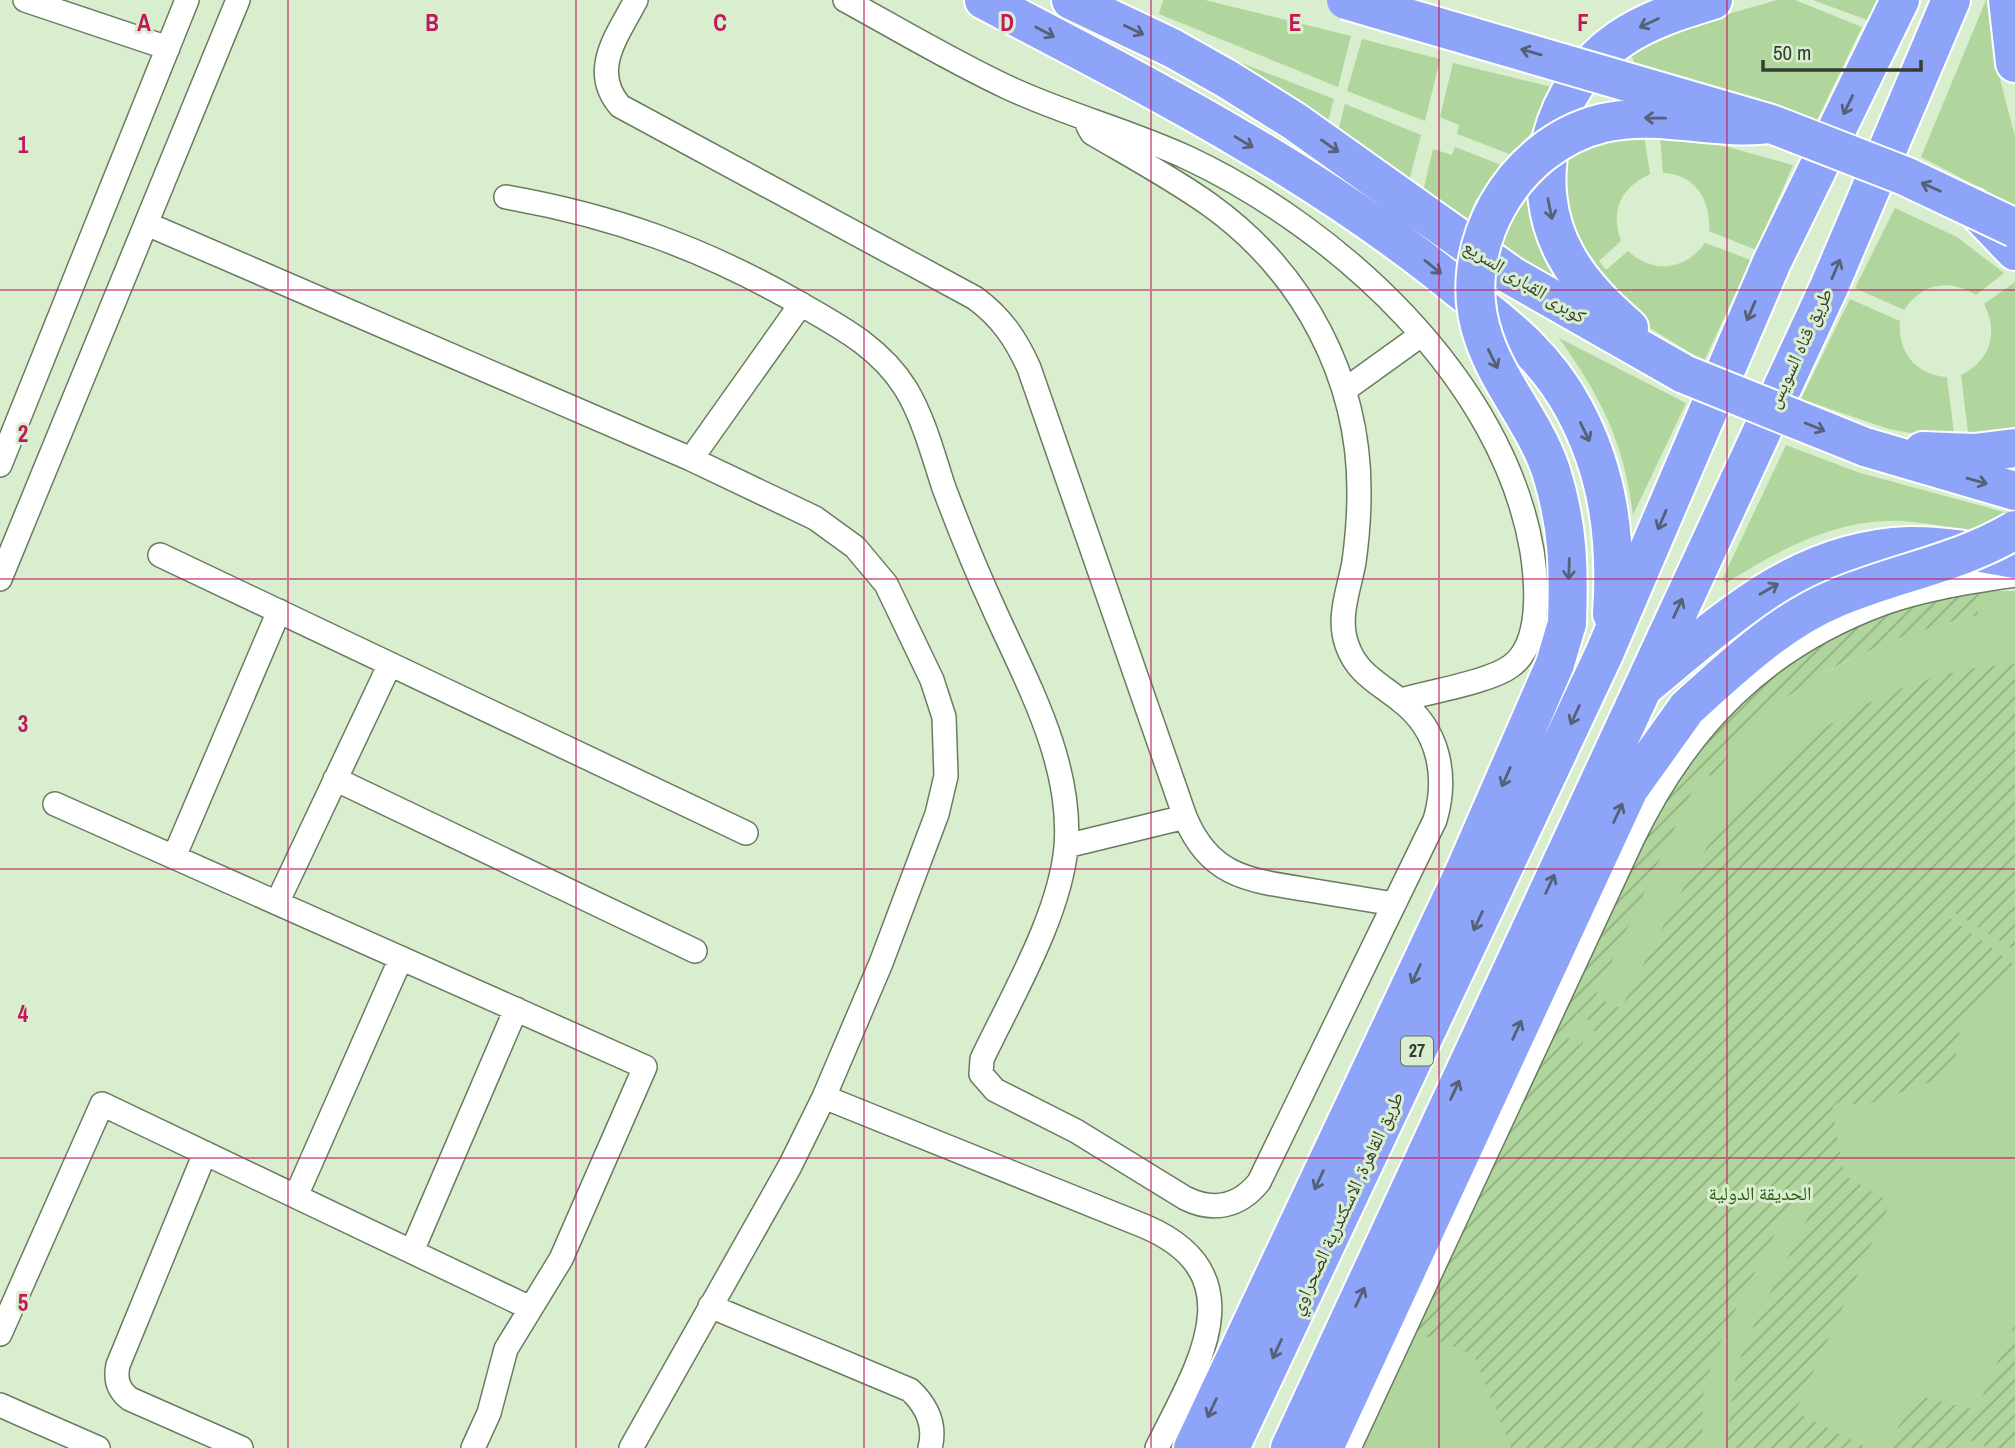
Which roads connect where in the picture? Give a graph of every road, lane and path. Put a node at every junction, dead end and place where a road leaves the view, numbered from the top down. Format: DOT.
graph roads {
  1 [pos="26,0"];
  2 [pos="187,0"];
  3 [pos="238,0"];
  4 [pos="636,0"];
  5 [pos="845,0"];
  6 [pos="985,0"];
  7 [pos="1072,0"];
  8 [pos="1346,0"];
  9 [pos="1713,0"];
  10 [pos="1900,0"];
  11 [pos="1951,0"];
  12 [pos="2008,0"];
  13 [pos="168,48"];
  14 [pos="2015,63"];
  15 [pos="1090,121"];
  16 [pos="1771,124"];
  17 [pos="506,197"];
  18 [pos="1970,205"];
  19 [pos="147,223"];
  20 [pos="2015,228"];
  21 [pos="2015,251"];
  22 [pos="801,304"];
  23 [pos="1421,335"];
  24 [pos="1684,374"];
  25 [pos="1346,389"];
  26 [pos="1865,447"];
  27 [pos="2015,448"];
  28 [pos="691,459"];
  29 [pos="0,465"];
  30 [pos="2015,491"];
  31 [pos="2015,530"];
  32 [pos="160,555"];
  33 [pos="2015,559"];
  34 [pos="2015,575"];
  35 [pos="0,579"];
  36 [pos="279,611"];
  37 [pos="1604,654"];
  38 [pos="390,664"];
  39 [pos="1638,692"];
  40 [pos="1401,700"];
  41 [pos="335,779"];
  42 [pos="55,804"];
  43 [pos="1185,817"];
  44 [pos="746,833"];
  45 [pos="1066,846"];
  46 [pos="174,857"];
  47 [pos="277,903"];
  48 [pos="1394,904"];
  49 [pos="695,951"];
  50 [pos="401,958"];
  51 [pos="516,1010"];
  52 [pos="824,1097"];
  53 [pos="205,1153"];
  54 [pos="296,1196"];
  55 [pos="412,1251"];
  56 [pos="710,1306"];
  57 [pos="530,1308"];
  58 [pos="0,1334"];
  59 [pos="0,1405"];
  60 [pos="98,1448"];
  61 [pos="241,1448"];
  62 [pos="473,1448"];
  63 [pos="631,1448"];
  64 [pos="930,1448"];
  65 [pos="1157,1448"];
  66 [pos="1193,1448"];
  67 [pos="1230,1448"];
  68 [pos="1290,1448"];
  69 [pos="1324,1448"];
  70 [pos="1349,1448"];
  1 -- 13 [label="street"];
  2 -- 13 [label="street"];
  3 -- 19 [label="street"];
  4 -- 43 [label="street"];
  5 -- 15 [label="street"];
  6 -- 37 [label="highway, one-way"];
  7 -- 24 [label="highway, كوبرى القبارى السريع, one-way"];
  16 -- 8 [label="highway, one-way, bridge"];
  9 -- 24 [label="highway, one-way, bridge"];
  10 -- 37 [label="highway, one-way"];
  39 -- 11 [label="highway, طريق قناه السويس, one-way"];
  12 -- 14 [label="highway"];
  13 -- 29 [label="street"];
  15 -- 23 [label="street"];
  15 -- 25 [label="street"];
  18 -- 16 [label="highway, one-way, bridge"];
  16 -- 66 [label="highway, one-way, bridge"];
  17 -- 22 [label="street"];
  18 -- 20 [label="highway, bridge"];
  18 -- 21 [label="highway, bridge"];
  19 -- 28 [label="street"];
  19 -- 35 [label="street"];
  22 -- 28 [label="street"];
  22 -- 45 [label="street"];
  23 -- 25 [label="street"];
  23 -- 40 [label="street"];
  24 -- 26 [label="highway, كوبرى القبارى السريع, one-way, bridge"];
  25 -- 40 [label="street"];
  26 -- 27 [label="highway"];
  26 -- 30 [label="highway, كوبرى القبارى السريع, one-way"];
  28 -- 52 [label="street"];
  69 -- 31 [label="highway, one-way, bridge"];
  32 -- 36 [label="street"];
  39 -- 33 [label="highway, one-way"];
  34 -- 70 [label="street"];
  36 -- 38 [label="street"];
  36 -- 46 [label="street"];
  37 -- 67 [label="highway, طريق القاهرة, الاسكندرية الصحراوي / 27, one-way"];
  38 -- 41 [label="street"];
  38 -- 44 [label="street"];
  68 -- 39 [label="highway, one-way"];
  40 -- 48 [label="street"];
  41 -- 47 [label="street"];
  41 -- 49 [label="street"];
  42 -- 46 [label="street"];
  43 -- 45 [label="street"];
  43 -- 48 [label="street"];
  45 -- 48 [label="street"];
  46 -- 47 [label="street"];
  47 -- 50 [label="street"];
  50 -- 51 [label="street"];
  50 -- 54 [label="street"];
  51 -- 55 [label="street"];
  51 -- 57 [label="street"];
  52 -- 56 [label="street"];
  52 -- 65 [label="street"];
  53 -- 54 [label="street"];
  53 -- 58 [label="street"];
  53 -- 61 [label="street"];
  54 -- 55 [label="street"];
  55 -- 57 [label="street"];
  56 -- 63 [label="street"];
  56 -- 64 [label="street"];
  57 -- 62 [label="street"];
  59 -- 60 [label="street"];
}
